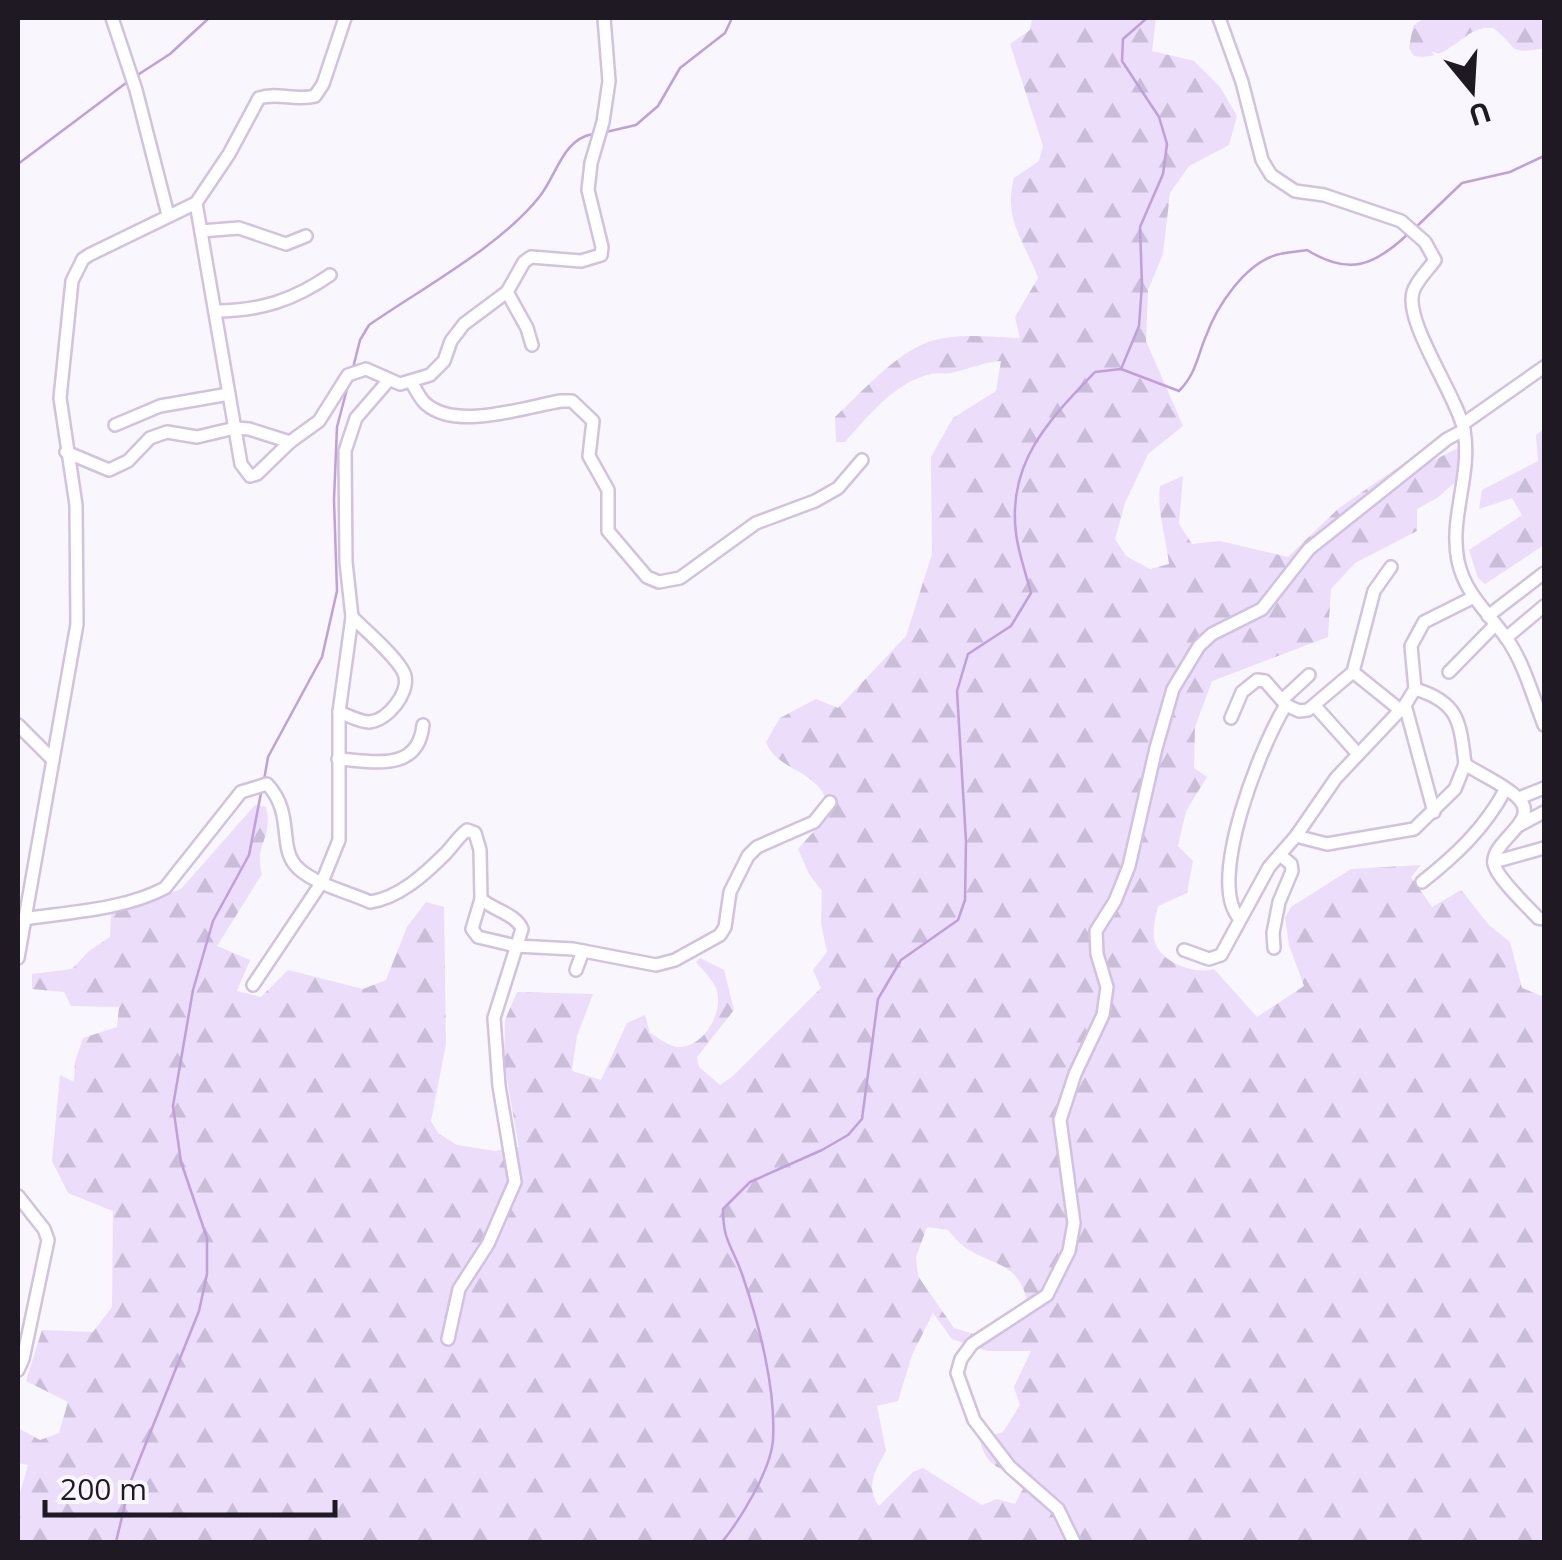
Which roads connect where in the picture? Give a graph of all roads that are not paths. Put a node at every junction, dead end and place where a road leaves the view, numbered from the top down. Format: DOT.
graph roads {
  1 [pos="112,18"];
  2 [pos="345,18"];
  3 [pos="604,18"];
  4 [pos="1218,18"];
  5 [pos="196,203"];
  6 [pos="168,215"];
  7 [pos="202,231"];
  8 [pos="306,236"];
  9 [pos="330,275"];
  10 [pos="507,292"];
  11 [pos="216,311"];
  12 [pos="532,345"];
  13 [pos="1544,367"];
  14 [pos="388,381"];
  15 [pos="412,383"];
  16 [pos="229,394"];
  17 [pos="115,425"];
  18 [pos="1463,427"];
  19 [pos="236,428"];
  20 [pos="290,442"];
  21 [pos="66,452"];
  22 [pos="862,460"];
  23 [pos="1391,567"];
  24 [pos="1544,573"];
  25 [pos="1472,598"];
  26 [pos="1543,610"];
  27 [pos="352,617"];
  28 [pos="1492,620"];
  29 [pos="1506,638"];
  30 [pos="1354,672"];
  31 [pos="1449,672"];
  32 [pos="1309,675"];
  33 [pos="1416,689"];
  34 [pos="1284,702"];
  35 [pos="1315,706"];
  36 [pos="1402,707"];
  37 [pos="339,712"];
  38 [pos="1231,718"];
  39 [pos="18,725"];
  40 [pos="424,725"];
  41 [pos="1544,725"];
  42 [pos="1358,754"];
  43 [pos="338,758"];
  44 [pos="54,760"];
  45 [pos="1465,764"];
  46 [pos="1544,788"];
  47 [pos="1505,790"];
  48 [pos="1519,798"];
  49 [pos="830,802"];
  50 [pos="1434,812"];
  51 [pos="1544,812"];
  52 [pos="1518,826"];
  53 [pos="1296,836"];
  54 [pos="1544,848"];
  55 [pos="1280,856"];
  56 [pos="1494,862"];
  57 [pos="322,882"];
  58 [pos="1422,882"];
  59 [pos="481,899"];
  60 [pos="23,919"];
  61 [pos="1240,919"];
  62 [pos="1544,919"];
  63 [pos="516,946"];
  64 [pos="1274,948"];
  65 [pos="1184,950"];
  66 [pos="583,951"];
  67 [pos="18,958"];
  68 [pos="576,970"];
  69 [pos="253,985"];
  70 [pos="18,1196"];
  71 [pos="448,1339"];
  72 [pos="18,1370"];
  73 [pos="1074,1542"];
  1 -- 6 [label="street"];
  2 -- 5 [label="street"];
  3 -- 10 [label="street"];
  4 -- 18 [label="street"];
  5 -- 6 [label="street"];
  5 -- 7 [label="street"];
  6 -- 21 [label="street"];
  7 -- 8 [label="street"];
  7 -- 11 [label="street"];
  9 -- 11 [label="street"];
  10 -- 12 [label="street"];
  10 -- 15 [label="street"];
  11 -- 16 [label="street"];
  13 -- 18 [label="street"];
  14 -- 15 [label="street"];
  14 -- 20 [label="street"];
  14 -- 27 [label="street"];
  15 -- 22 [label="street"];
  16 -- 17 [label="street"];
  16 -- 19 [label="street"];
  18 -- 25 [label="street"];
  18 -- 73 [label="street"];
  19 -- 20 [label="street"];
  19 -- 20 [label="street"];
  19 -- 21 [label="street"];
  21 -- 44 [label="street"];
  23 -- 30 [label="street"];
  24 -- 28 [label="street"];
  25 -- 28 [label="street"];
  25 -- 33 [label="street"];
  26 -- 29 [label="street"];
  27 -- 37 [label="street"];
  27 -- 37 [label="street"];
  28 -- 29 [label="street"];
  28 -- 31 [label="street"];
  29 -- 41 [label="street"];
  30 -- 35 [label="street"];
  30 -- 36 [label="street"];
  32 -- 34 [label="street"];
  33 -- 36 [label="street"];
  33 -- 45 [label="street"];
  34 -- 35 [label="street"];
  34 -- 38 [label="street"];
  34 -- 61 [label="street"];
  35 -- 42 [label="street"];
  36 -- 42 [label="street"];
  36 -- 50 [label="street"];
  37 -- 43 [label="street"];
  39 -- 44 [label="street"];
  40 -- 43 [label="street"];
  42 -- 53 [label="street"];
  43 -- 57 [label="street"];
  44 -- 60 [label="street"];
  45 -- 47 [label="street"];
  45 -- 50 [label="street"];
  46 -- 48 [label="street"];
  47 -- 48 [label="street"];
  47 -- 58 [label="street"];
  48 -- 52 [label="street"];
  49 -- 66 [label="street"];
  50 -- 53 [label="street"];
  51 -- 52 [label="street"];
  52 -- 56 [label="street"];
  53 -- 55 [label="street"];
  54 -- 56 [label="street"];
  55 -- 61 [label="street"];
  55 -- 64 [label="street"];
  56 -- 62 [label="street"];
  57 -- 59 [label="street"];
  57 -- 60 [label="street"];
  57 -- 69 [label="street"];
  59 -- 63 [label="street"];
  59 -- 63 [label="street"];
  60 -- 67 [label="street"];
  61 -- 65 [label="street"];
  63 -- 66 [label="street"];
  63 -- 71 [label="street"];
  66 -- 68 [label="street"];
  70 -- 72 [label="street"];
}
